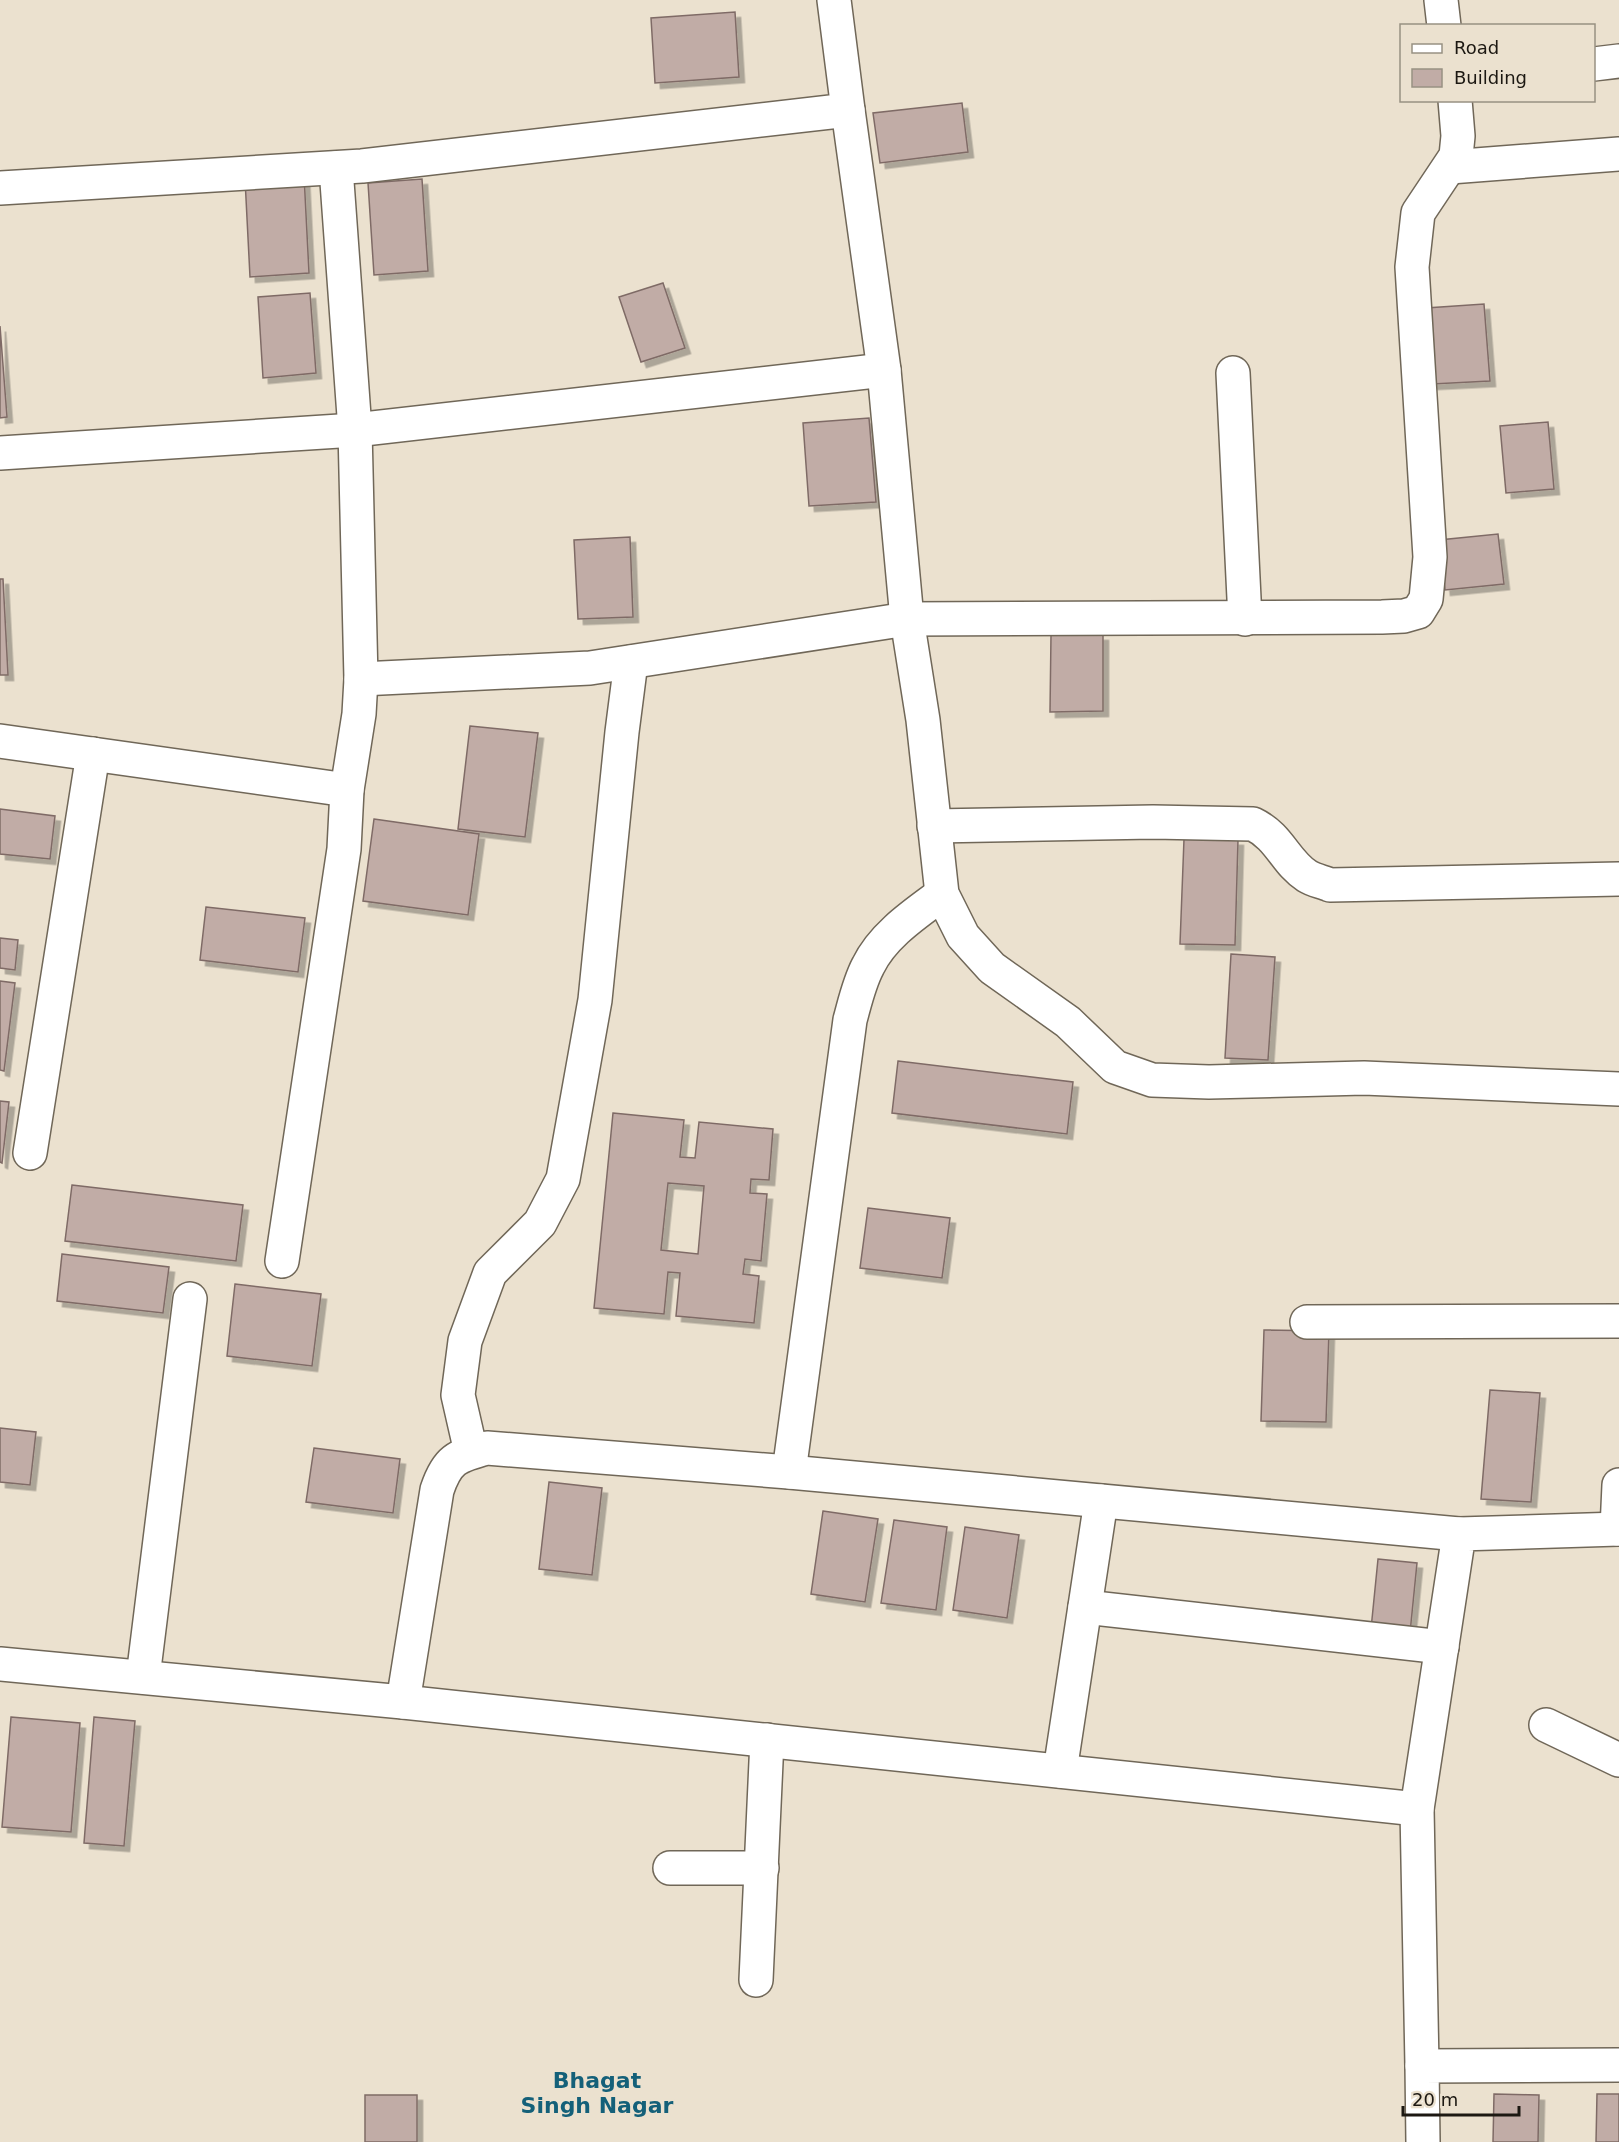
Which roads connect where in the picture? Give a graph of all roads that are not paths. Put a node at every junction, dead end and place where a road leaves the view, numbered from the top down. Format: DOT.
graph roads {
  1 [pos="834,0"];
  2 [pos="1441,0"];
  3 [pos="1444,24"];
  4 [pos="1619,61"];
  5 [pos="1595,64"];
  6 [pos="1455,102"];
  7 [pos="848,110"];
  8 [pos="1619,154"];
  9 [pos="1450,166"];
  10 [pos="336,168"];
  11 [pos="0,188"];
  12 [pos="884,370"];
  13 [pos="1233,373"];
  14 [pos="355,430"];
  15 [pos="0,453"];
  16 [pos="907,619"];
  17 [pos="1245,619"];
  18 [pos="631,662"];
  19 [pos="361,679"];
  20 [pos="0,741"];
  21 [pos="93,754"];
  22 [pos="347,790"];
  23 [pos="934,826"];
  24 [pos="1619,879"];
  25 [pos="942,894"];
  26 [pos="1619,1089"];
  27 [pos="30,1153"];
  28 [pos="282,1262"];
  29 [pos="190,1299"];
  30 [pos="1619,1321"];
  31 [pos="1307,1322"];
  32 [pos="471,1452"];
  33 [pos="789,1472"];
  34 [pos="1619,1485"];
  35 [pos="1101,1501"];
  36 [pos="1618,1529"];
  37 [pos="1459,1534"];
  38 [pos="1085,1607"];
  39 [pos="1442,1647"];
  40 [pos="0,1664"];
  41 [pos="143,1677"];
  42 [pos="403,1702"];
  43 [pos="1546,1725"];
  44 [pos="767,1740"];
  45 [pos="1619,1760"];
  46 [pos="1060,1771"];
  47 [pos="1417,1809"];
  48 [pos="670,1868"];
  49 [pos="762,1868"];
  50 [pos="756,1980"];
  51 [pos="1619,2065"];
  52 [pos="1422,2066"];
  53 [pos="1423,2142"];
  1 -- 7 [label="street"];
  2 -- 3 [label="street"];
  4 -- 5 [label="street"];
  6 -- 9 [label="street"];
  7 -- 10 [label="street"];
  7 -- 12 [label="street"];
  8 -- 9 [label="street"];
  9 -- 17 [label="street"];
  10 -- 11 [label="street"];
  10 -- 14 [label="street"];
  12 -- 14 [label="street"];
  12 -- 16 [label="street"];
  13 -- 17 [label="street"];
  14 -- 15 [label="street"];
  14 -- 19 [label="street"];
  16 -- 17 [label="street"];
  16 -- 18 [label="street"];
  16 -- 23 [label="street"];
  18 -- 19 [label="street"];
  18 -- 32 [label="street"];
  19 -- 22 [label="street"];
  20 -- 21 [label="street"];
  21 -- 22 [label="street"];
  21 -- 27 [label="street"];
  22 -- 28 [label="street"];
  23 -- 24 [label="street"];
  23 -- 25 [label="street"];
  25 -- 26 [label="street"];
  25 -- 33 [label="street"];
  29 -- 41 [label="street"];
  30 -- 31 [label="street"];
  32 -- 33 [label="street"];
  32 -- 42 [label="street"];
  33 -- 35 [label="street"];
  34 -- 36 [label="street"];
  35 -- 37 [label="street"];
  35 -- 38 [label="street"];
  36 -- 37 [label="street"];
  37 -- 39 [label="street"];
  38 -- 39 [label="street"];
  38 -- 46 [label="street"];
  39 -- 47 [label="street"];
  40 -- 41 [label="street"];
  41 -- 42 [label="street"];
  42 -- 44 [label="street"];
  43 -- 45 [label="street"];
  44 -- 46 [label="street"];
  44 -- 49 [label="street"];
  46 -- 47 [label="street"];
  47 -- 52 [label="street"];
  48 -- 49 [label="street"];
  49 -- 50 [label="street"];
  51 -- 52 [label="street"];
  52 -- 53 [label="street"];
}
